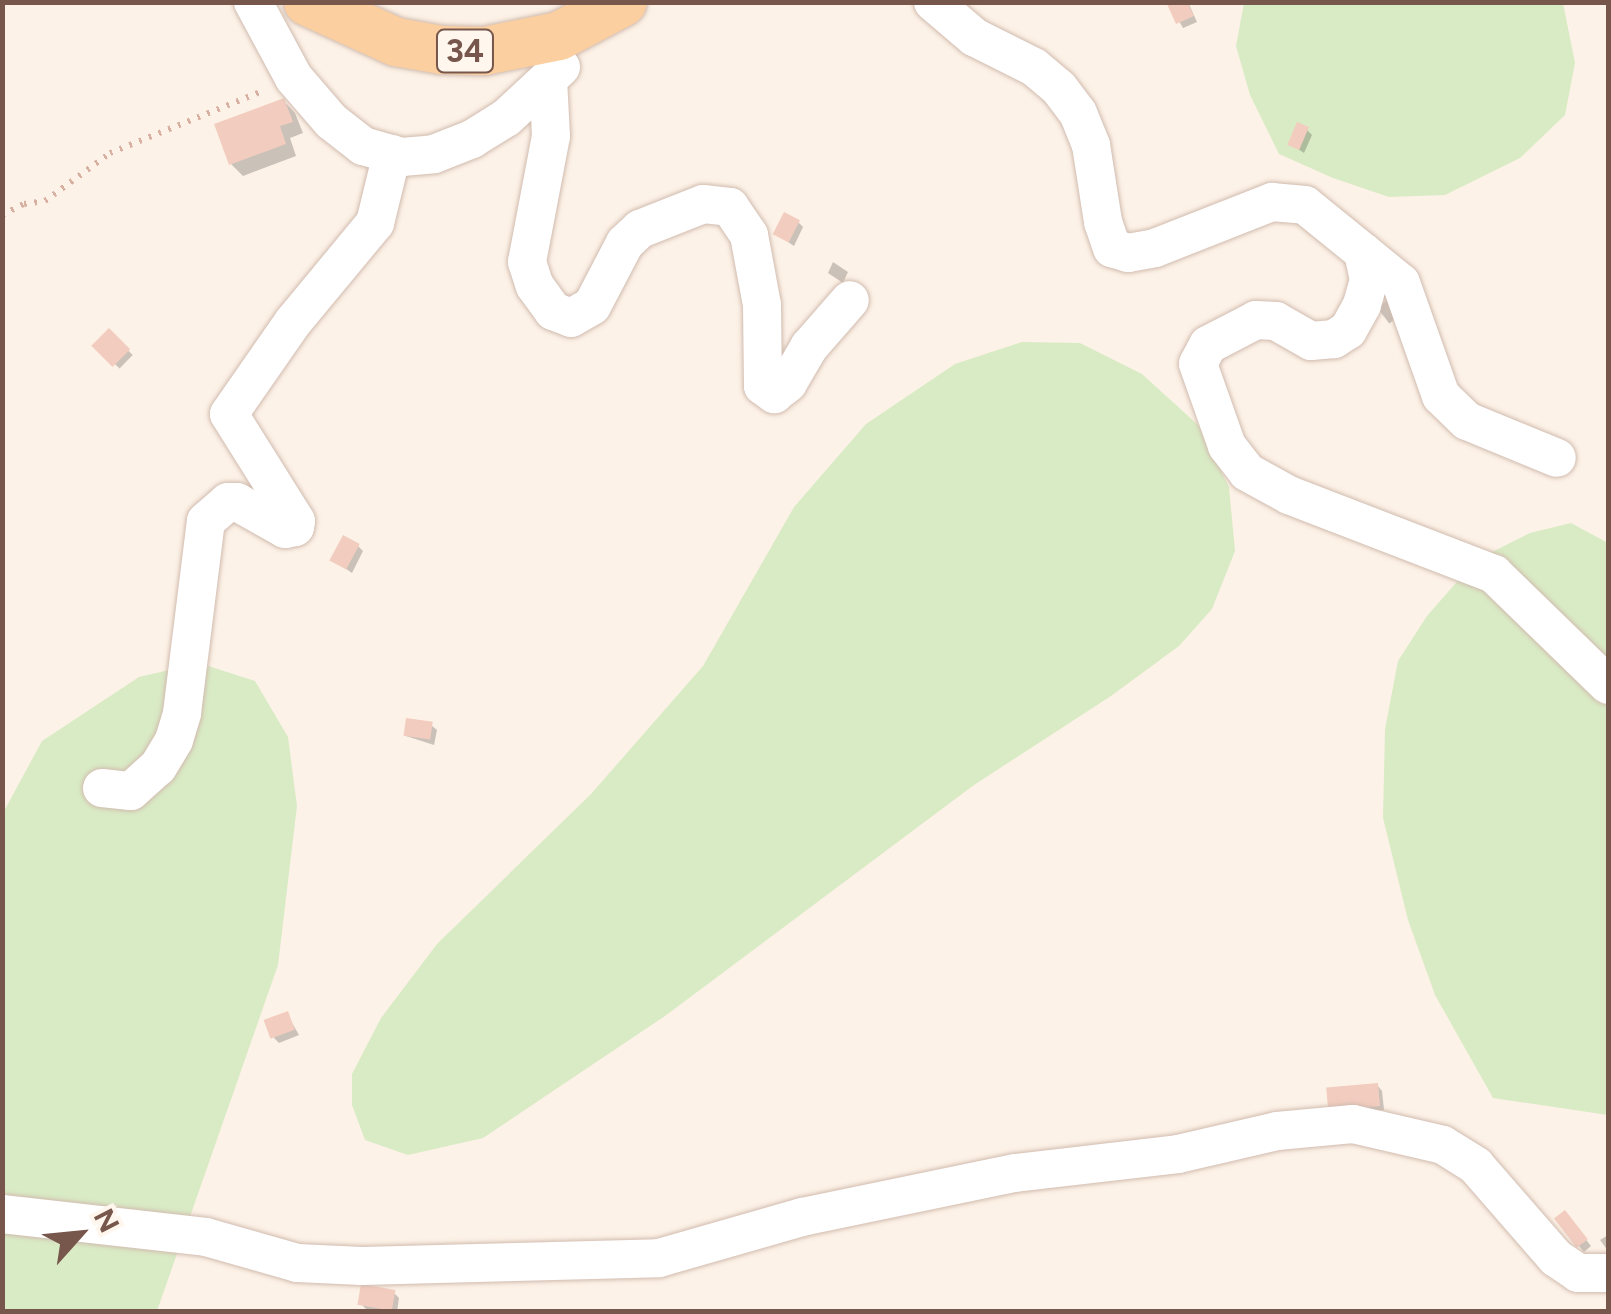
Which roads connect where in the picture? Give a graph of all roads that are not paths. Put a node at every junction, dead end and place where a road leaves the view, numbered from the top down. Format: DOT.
graph roads {
  1 [pos="253,2"];
  2 [pos="308,2"];
  3 [pos="623,2"];
  4 [pos="933,2"];
  5 [pos="578,27"];
  6 [pos="548,79"];
  7 [pos="392,154"];
  8 [pos="1363,252"];
  9 [pos="850,300"];
  10 [pos="1557,458"];
  11 [pos="1608,686"];
  12 [pos="102,788"];
  13 [pos="2,1214"];
  14 [pos="1608,1273"];
  1 -- 7 [label="street"];
  2 -- 5 [label="main road, 34"];
  3 -- 5 [label="main road, 34"];
  4 -- 8 [label="street"];
  5 -- 6 [label="street"];
  6 -- 7 [label="street"];
  6 -- 9 [label="street"];
  7 -- 12 [label="street"];
  8 -- 10 [label="street"];
  8 -- 11 [label="street"];
  13 -- 14 [label="street"];
}
